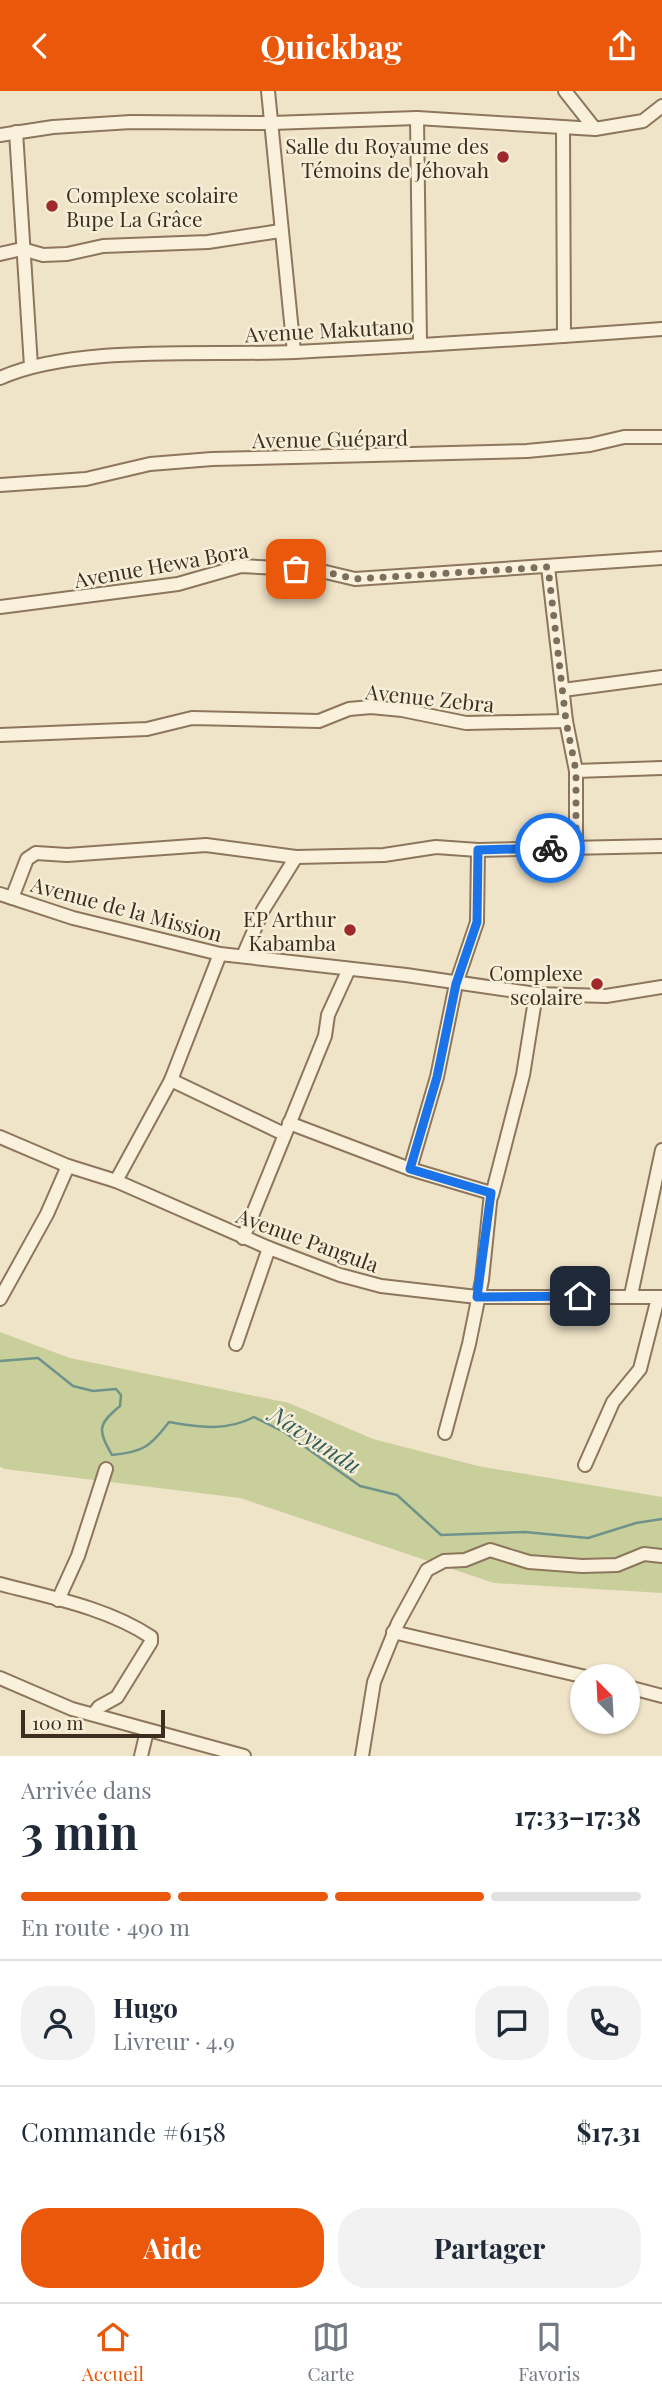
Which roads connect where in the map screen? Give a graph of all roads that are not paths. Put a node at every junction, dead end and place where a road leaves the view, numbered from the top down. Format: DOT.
graph roads {
  1 [pos="268,91"];
  2 [pos="565,91"];
  3 [pos="662,106"];
  4 [pos="417,118"];
  5 [pos="271,123"];
  6 [pos="563,129"];
  7 [pos="595,129"];
  8 [pos="16,132"];
  9 [pos="0,135"];
  10 [pos="280,231"];
  11 [pos="22,249"];
  12 [pos="0,254"];
  13 [pos="662,330"];
  14 [pos="564,336"];
  15 [pos="419,344"];
  16 [pos="294,352"];
  17 [pos="31,366"];
  18 [pos="0,378"];
  19 [pos="662,437"];
  20 [pos="0,485"];
  21 [pos="662,558"];
  22 [pos="548,567"];
  23 [pos="0,607"];
  24 [pos="662,677"];
  25 [pos="563,690"];
  26 [pos="566,721"];
  27 [pos="0,734"];
  28 [pos="662,768"];
  29 [pos="576,771"];
  30 [pos="662,846"];
  31 [pos="576,847"];
  32 [pos="478,850"];
  33 [pos="296,857"];
  34 [pos="6,896"];
  35 [pos="220,954"];
  36 [pos="243,956"];
  37 [pos="349,969"];
  38 [pos="456,984"];
  39 [pos="662,987"];
  40 [pos="536,994"];
  41 [pos="171,1080"];
  42 [pos="286,1129"];
  43 [pos="0,1137"];
  44 [pos="662,1150"];
  45 [pos="68,1166"];
  46 [pos="410,1169"];
  47 [pos="116,1181"];
  48 [pos="492,1195"];
  49 [pos="243,1238"];
  50 [pos="268,1248"];
  51 [pos="631,1295"];
  52 [pos="477,1297"];
  53 [pos="660,1297"];
  54 [pos="0,1299"];
  55 [pos="236,1344"];
  56 [pos="445,1433"];
  57 [pos="585,1465"];
  58 [pos="106,1469"];
  59 [pos="662,1556"];
  60 [pos="0,1584"];
  61 [pos="58,1599"];
  62 [pos="393,1632"];
  63 [pos="570,1673"];
  64 [pos="0,1678"];
  65 [pos="640,1690"];
  66 [pos="662,1696"];
  67 [pos="94,1714"];
  68 [pos="147,1731"];
  69 [pos="141,1756"];
  70 [pos="244,1756"];
  71 [pos="362,1756"];
  1 -- 5 [label="street"];
  2 -- 7 [label="street"];
  3 -- 7 [label="street"];
  4 -- 5 [label="street"];
  4 -- 6 [label="street"];
  4 -- 15 [label="street"];
  5 -- 8 [label="street"];
  5 -- 10 [label="street"];
  6 -- 7 [label="street"];
  6 -- 14 [label="street"];
  8 -- 9 [label="street"];
  8 -- 11 [label="street"];
  10 -- 11 [label="street"];
  10 -- 16 [label="street"];
  11 -- 12 [label="street"];
  11 -- 17 [label="street"];
  13 -- 14 [label="street, Avenue Makutano"];
  14 -- 15 [label="street, Avenue Makutano"];
  15 -- 16 [label="street, Avenue Makutano"];
  16 -- 17 [label="street, Avenue Makutano"];
  17 -- 18 [label="street, Avenue Makutano"];
  19 -- 20 [label="street, Avenue Guépard"];
  21 -- 22 [label="street, Avenue Hewa Bora"];
  22 -- 23 [label="street, Avenue Hewa Bora"];
  22 -- 25 [label="street"];
  24 -- 25 [label="street"];
  25 -- 26 [label="street"];
  26 -- 27 [label="street, Avenue Zebra"];
  26 -- 29 [label="street"];
  28 -- 29 [label="street"];
  29 -- 31 [label="street"];
  30 -- 31 [label="street"];
  31 -- 32 [label="street"];
  32 -- 33 [label="street"];
  32 -- 38 [label="street"];
  33 -- 34 [label="street"];
  33 -- 36 [label="street"];
  34 -- 35 [label="street, Avenue de la Mission"];
  35 -- 36 [label="street, Avenue de la Mission"];
  35 -- 41 [label="street"];
  36 -- 37 [label="street, Avenue de la Mission"];
  37 -- 38 [label="street, Avenue de la Mission"];
  37 -- 42 [label="street"];
  38 -- 40 [label="street, Avenue de la Mission"];
  38 -- 46 [label="street"];
  39 -- 40 [label="street, Avenue de la Mission"];
  40 -- 48 [label="street"];
  41 -- 42 [label="street"];
  41 -- 47 [label="street"];
  42 -- 46 [label="street"];
  42 -- 49 [label="street"];
  43 -- 45 [label="street, Avenue Pangula"];
  44 -- 51 [label="street"];
  45 -- 47 [label="street, Avenue Pangula"];
  45 -- 54 [label="street"];
  46 -- 48 [label="street"];
  47 -- 49 [label="street, Avenue Pangula"];
  48 -- 52 [label="street"];
  49 -- 50 [label="street, Avenue Pangula"];
  50 -- 52 [label="street, Avenue Pangula"];
  50 -- 55 [label="street"];
  51 -- 52 [label="street, Avenue Pangula"];
  51 -- 53 [label="street, Avenue Pangula"];
  52 -- 56 [label="street"];
  53 -- 57 [label="street"];
  58 -- 61 [label="street"];
  59 -- 62 [label="street"];
  60 -- 61 [label="street"];
  61 -- 67 [label="street"];
  62 -- 63 [label="street"];
  62 -- 71 [label="street"];
  64 -- 67 [label="street"];
  65 -- 66 [label="street"];
  67 -- 68 [label="street"];
  68 -- 69 [label="street"];
  68 -- 70 [label="street"];
}
